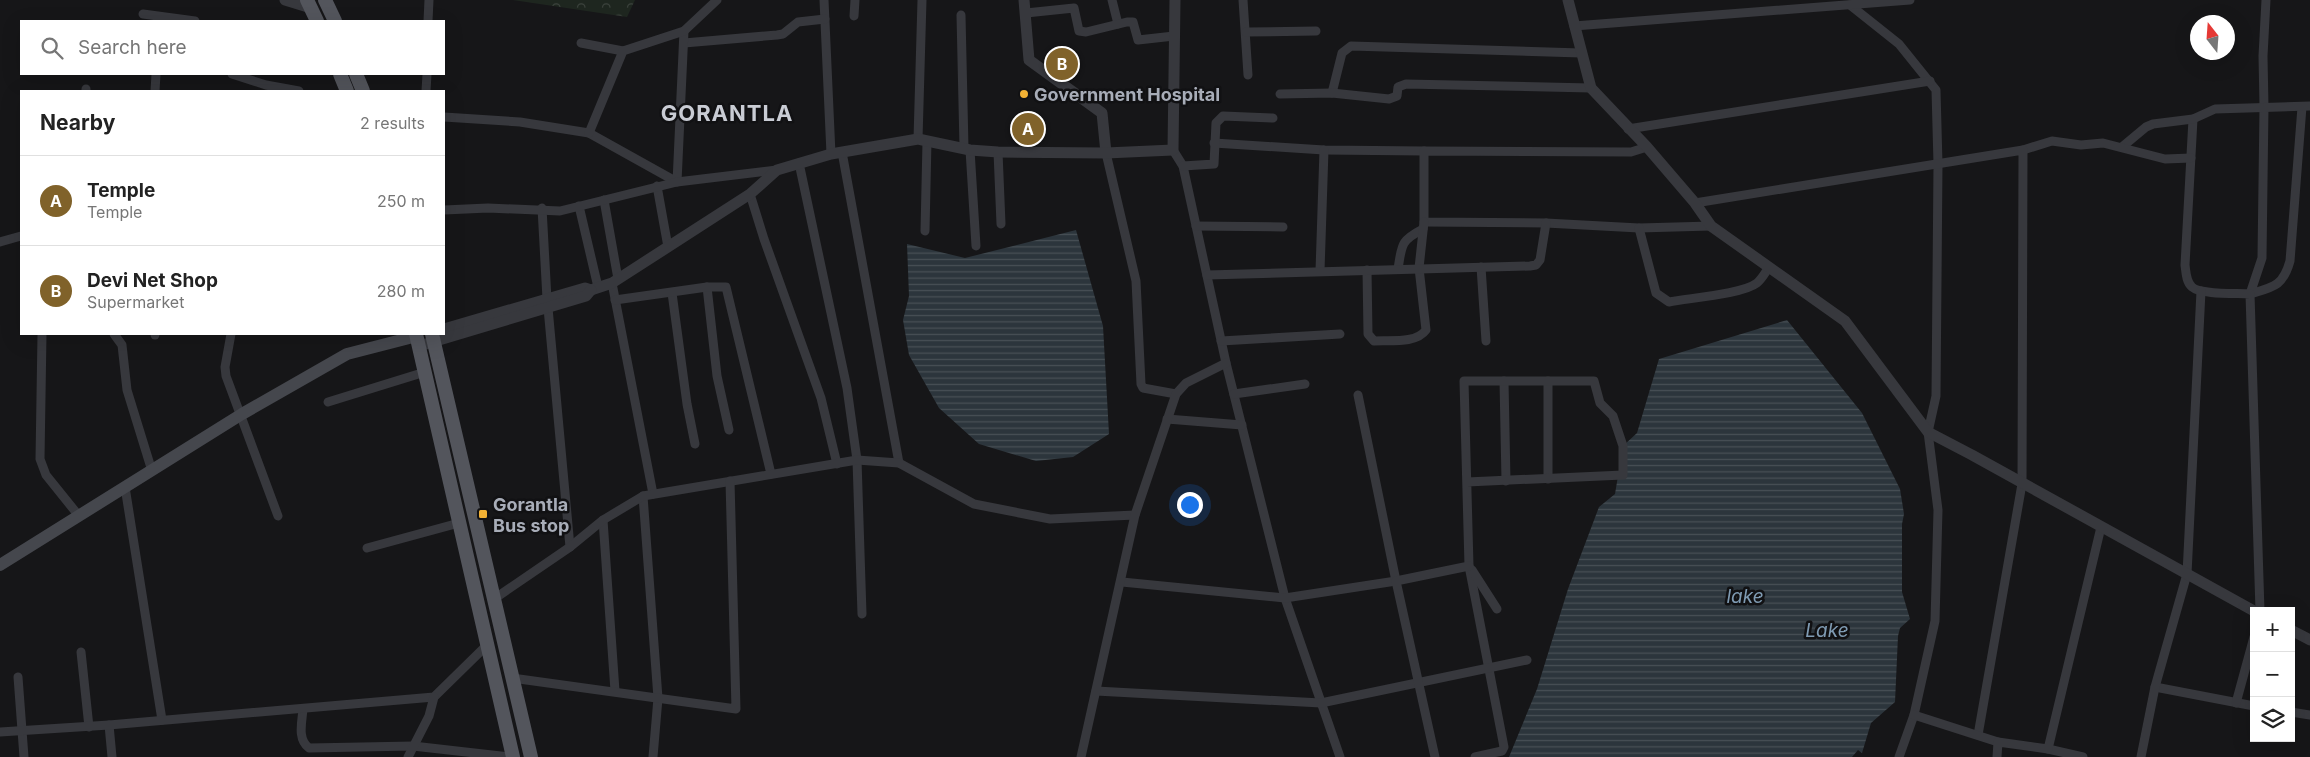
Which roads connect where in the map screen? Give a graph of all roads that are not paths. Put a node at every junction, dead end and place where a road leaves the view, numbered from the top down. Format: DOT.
graph roads {
  1 [pos="285,0"];
  2 [pos="325,0"];
  3 [pos="429,0"];
  4 [pos="717,0"];
  5 [pos="824,0"];
  6 [pos="855,0"];
  7 [pos="922,0"];
  8 [pos="1024,0"];
  9 [pos="1112,0"];
  10 [pos="1174,0"];
  11 [pos="1244,0"];
  12 [pos="1568,0"];
  13 [pos="1910,0"];
  14 [pos="2266,0"];
  15 [pos="309,4"];
  16 [pos="1850,4"];
  17 [pos="1026,13"];
  18 [pos="143,14"];
  19 [pos="961,15"];
  20 [pos="854,16"];
  21 [pos="825,19"];
  22 [pos="188,20"];
  23 [pos="317,20"];
  24 [pos="335,20"];
  25 [pos="428,20"];
  26 [pos="1118,24"];
  27 [pos="1574,26"];
  28 [pos="684,31"];
  29 [pos="1316,31"];
  30 [pos="1246,32"];
  31 [pos="1174,36"];
  32 [pos="581,43"];
  33 [pos="684,43"];
  34 [pos="623,51"];
  35 [pos="1581,53"];
  36 [pos="156,75"];
  37 [pos="234,75"];
  38 [pos="340,75"];
  39 [pos="356,75"];
  40 [pos="427,75"];
  41 [pos="1248,75"];
  42 [pos="1930,81"];
  43 [pos="265,88"];
  44 [pos="1591,88"];
  45 [pos="154,90"];
  46 [pos="288,90"];
  47 [pos="347,90"];
  48 [pos="363,90"];
  49 [pos="426,90"];
  50 [pos="1280,94"];
  51 [pos="1332,94"];
  52 [pos="2306,106"];
  53 [pos="2264,107"];
  54 [pos="445,117"];
  55 [pos="1273,118"];
  56 [pos="2193,119"];
  57 [pos="1628,129"];
  58 [pos="589,133"];
  59 [pos="922,140"];
  60 [pos="1214,143"];
  61 [pos="1647,147"];
  62 [pos="2122,147"];
  63 [pos="967,149"];
  64 [pos="1173,150"];
  65 [pos="1324,150"];
  66 [pos="2023,150"];
  67 [pos="1424,151"];
  68 [pos="998,152"];
  69 [pos="837,153"];
  70 [pos="1106,153"];
  71 [pos="2191,158"];
  72 [pos="799,163"];
  73 [pos="1938,164"];
  74 [pos="1183,166"];
  75 [pos="777,170"];
  76 [pos="677,182"];
  77 [pos="657,186"];
  78 [pos="750,194"];
  79 [pos="604,200"];
  80 [pos="1695,203"];
  81 [pos="579,206"];
  82 [pos="542,208"];
  83 [pos="445,210"];
  84 [pos="1546,223"];
  85 [pos="1001,224"];
  86 [pos="1196,226"];
  87 [pos="1423,226"];
  88 [pos="1711,226"];
  89 [pos="1283,227"];
  90 [pos="1639,228"];
  91 [pos="925,232"];
  92 [pos="20,236"];
  93 [pos="0,242"];
  94 [pos="976,246"];
  95 [pos="668,247"];
  96 [pos="1481,267"];
  97 [pos="1769,267"];
  98 [pos="1419,268"];
  99 [pos="1398,269"];
  100 [pos="1367,270"];
  101 [pos="1320,271"];
  102 [pos="1207,275"];
  103 [pos="615,280"];
  104 [pos="707,287"];
  105 [pos="595,288"];
  106 [pos="2202,291"];
  107 [pos="672,293"];
  108 [pos="2250,294"];
  109 [pos="615,300"];
  110 [pos="548,303"];
  111 [pos="445,329"];
  112 [pos="445,332"];
  113 [pos="1340,334"];
  114 [pos="42,335"];
  115 [pos="115,335"];
  116 [pos="231,335"];
  117 [pos="424,338"];
  118 [pos="1221,341"];
  119 [pos="1486,341"];
  120 [pos="1226,363"];
  121 [pos="425,372"];
  122 [pos="1504,381"];
  123 [pos="1548,381"];
  124 [pos="1305,384"];
  125 [pos="1176,394"];
  126 [pos="1234,394"];
  127 [pos="1358,395"];
  128 [pos="328,402"];
  129 [pos="242,414"];
  130 [pos="1167,419"];
  131 [pos="1242,425"];
  132 [pos="729,430"];
  133 [pos="1928,432"];
  134 [pos="695,444"];
  135 [pos="857,460"];
  136 [pos="899,463"];
  137 [pos="837,464"];
  138 [pos="152,471"];
  139 [pos="771,474"];
  140 [pos="1548,479"];
  141 [pos="1506,480"];
  142 [pos="730,481"];
  143 [pos="1467,482"];
  144 [pos="2022,484"];
  145 [pos="125,488"];
  146 [pos="653,494"];
  147 [pos="643,496"];
  148 [pos="1135,515"];
  149 [pos="79,516"];
  150 [pos="278,516"];
  151 [pos="603,520"];
  152 [pos="459,523"];
  153 [pos="2101,527"];
  154 [pos="570,546"];
  155 [pos="367,548"];
  156 [pos="0,565"];
  157 [pos="1469,566"];
  158 [pos="2187,574"];
  159 [pos="1396,581"];
  160 [pos="1122,582"];
  161 [pos="1285,598"];
  162 [pos="494,599"];
  163 [pos="2260,607"];
  164 [pos="1497,609"];
  165 [pos="2250,609"];
  166 [pos="862,614"];
  167 [pos="2295,632"];
  168 [pos="2310,640"];
  169 [pos="486,646"];
  170 [pos="81,652"];
  171 [pos="2250,652"];
  172 [pos="1527,660"];
  173 [pos="1489,670"];
  174 [pos="18,677"];
  175 [pos="512,678"];
  176 [pos="1418,683"];
  177 [pos="2155,687"];
  178 [pos="615,691"];
  179 [pos="1096,691"];
  180 [pos="434,697"];
  181 [pos="658,698"];
  182 [pos="1321,703"];
  183 [pos="2236,703"];
  184 [pos="2250,705"];
  185 [pos="303,709"];
  186 [pos="2295,713"];
  187 [pos="1914,715"];
  188 [pos="2310,715"];
  189 [pos="162,720"];
  190 [pos="109,725"];
  191 [pos="89,726"];
  192 [pos="22,730"];
  193 [pos="0,732"];
  194 [pos="1978,735"];
  195 [pos="1998,742"];
  196 [pos="413,746"];
  197 [pos="2048,749"];
  198 [pos="1999,756"];
  199 [pos="24,757"];
  200 [pos="112,757"];
  201 [pos="408,757"];
  202 [pos="511,757"];
  203 [pos="533,757"];
  204 [pos="653,757"];
  205 [pos="1081,757"];
  206 [pos="1340,757"];
  207 [pos="1435,757"];
  208 [pos="1475,757"];
  209 [pos="1899,757"];
  210 [pos="2083,757"];
  211 [pos="2141,757"];
  1 -- 15 [label="street"];
  2 -- 24 [label="main road"];
  3 -- 25 [label="street"];
  4 -- 28 [label="street"];
  5 -- 21 [label="street"];
  6 -- 20 [label="street"];
  7 -- 59 [label="street"];
  8 -- 17 [label="street"];
  9 -- 26 [label="street"];
  10 -- 31 [label="street"];
  11 -- 30 [label="street"];
  12 -- 27 [label="street"];
  13 -- 16 [label="street"];
  14 -- 53 [label="street"];
  15 -- 23 [label="main road"];
  16 -- 27 [label="street"];
  16 -- 42 [label="street"];
  17 -- 26 [label="street"];
  17 -- 70 [label="street"];
  18 -- 22 [label="street"];
  19 -- 63 [label="street"];
  21 -- 33 [label="street"];
  21 -- 69 [label="street"];
  26 -- 31 [label="street"];
  27 -- 35 [label="street"];
  28 -- 33 [label="street"];
  28 -- 34 [label="street"];
  29 -- 30 [label="street"];
  30 -- 41 [label="street"];
  31 -- 64 [label="street"];
  32 -- 34 [label="street"];
  33 -- 76 [label="street"];
  34 -- 58 [label="street"];
  35 -- 44 [label="street"];
  35 -- 51 [label="street"];
  36 -- 45 [label="street"];
  37 -- 43 [label="street"];
  38 -- 47 [label="main road"];
  39 -- 48 [label="main road"];
  40 -- 49 [label="street"];
  42 -- 57 [label="street"];
  42 -- 73 [label="street"];
  43 -- 46 [label="street"];
  44 -- 51 [label="street"];
  44 -- 57 [label="street"];
  50 -- 51 [label="street"];
  52 -- 53 [label="street"];
  52 -- 108 [label="street"];
  53 -- 56 [label="street"];
  53 -- 108 [label="street"];
  54 -- 58 [label="street"];
  55 -- 60 [label="street"];
  56 -- 62 [label="street"];
  56 -- 71 [label="street"];
  57 -- 61 [label="street"];
  58 -- 76 [label="street"];
  59 -- 63 [label="street"];
  59 -- 69 [label="street"];
  59 -- 91 [label="street"];
  60 -- 65 [label="street"];
  60 -- 74 [label="street"];
  61 -- 67 [label="street"];
  61 -- 80 [label="street"];
  62 -- 66 [label="street"];
  62 -- 71 [label="street"];
  63 -- 68 [label="street"];
  63 -- 94 [label="street"];
  64 -- 70 [label="street"];
  64 -- 74 [label="street"];
  65 -- 67 [label="street"];
  65 -- 101 [label="street"];
  66 -- 73 [label="street"];
  66 -- 144 [label="street"];
  67 -- 87 [label="street"];
  68 -- 70 [label="street"];
  68 -- 85 [label="street"];
  69 -- 72 [label="street"];
  69 -- 136 [label="street"];
  70 -- 125 [label="street"];
  71 -- 106 [label="street"];
  72 -- 75 [label="street"];
  72 -- 135 [label="street"];
  73 -- 80 [label="street"];
  73 -- 133 [label="street"];
  74 -- 86 [label="street"];
  75 -- 76 [label="street"];
  75 -- 78 [label="street"];
  76 -- 77 [label="street"];
  77 -- 79 [label="street"];
  77 -- 95 [label="street"];
  78 -- 95 [label="street"];
  78 -- 137 [label="street"];
  79 -- 81 [label="street"];
  79 -- 103 [label="street"];
  80 -- 88 [label="street"];
  81 -- 82 [label="street"];
  81 -- 105 [label="street"];
  82 -- 83 [label="street"];
  82 -- 110 [label="street"];
  84 -- 87 [label="street"];
  84 -- 90 [label="street"];
  84 -- 96 [label="street"];
  86 -- 89 [label="street"];
  86 -- 102 [label="street"];
  87 -- 98 [label="street"];
  87 -- 99 [label="street"];
  88 -- 90 [label="street"];
  88 -- 97 [label="street"];
  90 -- 97 [label="street"];
  92 -- 93 [label="street"];
  95 -- 103 [label="street"];
  96 -- 98 [label="street"];
  96 -- 119 [label="street"];
  97 -- 133 [label="street"];
  98 -- 99 [label="street"];
  98 -- 100 [label="street"];
  99 -- 100 [label="street"];
  100 -- 101 [label="street"];
  101 -- 102 [label="street"];
  102 -- 118 [label="street"];
  103 -- 105 [label="street"];
  103 -- 109 [label="street"];
  104 -- 107 [label="street"];
  104 -- 132 [label="street"];
  104 -- 139 [label="street"];
  105 -- 110 [label="street"];
  106 -- 108 [label="street"];
  106 -- 158 [label="street"];
  107 -- 109 [label="street"];
  107 -- 134 [label="street"];
  108 -- 163 [label="street"];
  109 -- 146 [label="street"];
  110 -- 111 [label="street"];
  110 -- 112 [label="street"];
  110 -- 154 [label="street"];
  113 -- 118 [label="street"];
  114 -- 149 [label="street"];
  115 -- 138 [label="street"];
  116 -- 129 [label="street"];
  117 -- 121 [label="main road"];
  117 -- 129 [label="main road"];
  117 -- 162 [label="main road"];
  118 -- 120 [label="street"];
  120 -- 125 [label="street"];
  120 -- 126 [label="street"];
  121 -- 128 [label="street"];
  121 -- 152 [label="main road"];
  122 -- 123 [label="street"];
  122 -- 141 [label="street"];
  122 -- 143 [label="street"];
  123 -- 140 [label="street"];
  123 -- 140 [label="street"];
  124 -- 126 [label="street"];
  125 -- 130 [label="street"];
  126 -- 131 [label="street"];
  127 -- 159 [label="street"];
  129 -- 138 [label="main road"];
  129 -- 150 [label="street"];
  130 -- 131 [label="street"];
  130 -- 148 [label="street"];
  131 -- 161 [label="street"];
  133 -- 144 [label="street"];
  133 -- 187 [label="street"];
  135 -- 136 [label="street"];
  135 -- 137 [label="street"];
  135 -- 166 [label="street"];
  136 -- 148 [label="street"];
  137 -- 139 [label="street"];
  138 -- 145 [label="main road"];
  139 -- 142 [label="street"];
  140 -- 141 [label="street"];
  141 -- 143 [label="street"];
  142 -- 146 [label="street"];
  142 -- 181 [label="street"];
  143 -- 157 [label="street"];
  144 -- 153 [label="street"];
  144 -- 194 [label="street"];
  145 -- 149 [label="main road"];
  145 -- 189 [label="street"];
  146 -- 147 [label="street"];
  147 -- 151 [label="street"];
  147 -- 181 [label="street"];
  148 -- 160 [label="street"];
  149 -- 156 [label="main road"];
  151 -- 154 [label="street"];
  151 -- 178 [label="street"];
  152 -- 155 [label="street"];
  152 -- 169 [label="main road"];
  153 -- 158 [label="street"];
  153 -- 197 [label="street"];
  154 -- 162 [label="street"];
  157 -- 159 [label="street"];
  157 -- 164 [label="street"];
  157 -- 173 [label="street"];
  158 -- 165 [label="street"];
  158 -- 177 [label="street"];
  159 -- 161 [label="street"];
  159 -- 176 [label="street"];
  160 -- 161 [label="street"];
  160 -- 179 [label="street"];
  161 -- 182 [label="street"];
  162 -- 175 [label="main road"];
  167 -- 168 [label="street"];
  169 -- 180 [label="street"];
  169 -- 202 [label="main road"];
  170 -- 191 [label="street"];
  171 -- 183 [label="street"];
  172 -- 173 [label="street"];
  173 -- 176 [label="street"];
  173 -- 208 [label="street"];
  174 -- 192 [label="street"];
  175 -- 178 [label="street"];
  175 -- 203 [label="main road"];
  176 -- 182 [label="street"];
  176 -- 207 [label="street"];
  177 -- 183 [label="street"];
  177 -- 211 [label="street"];
  178 -- 181 [label="street"];
  179 -- 182 [label="street"];
  179 -- 205 [label="street"];
  180 -- 185 [label="street"];
  180 -- 196 [label="street"];
  181 -- 204 [label="street"];
  182 -- 206 [label="street"];
  183 -- 184 [label="street"];
  185 -- 189 [label="street"];
  185 -- 196 [label="street"];
  186 -- 188 [label="street"];
  187 -- 194 [label="street"];
  187 -- 209 [label="street"];
  189 -- 190 [label="street"];
  190 -- 191 [label="street"];
  190 -- 200 [label="street"];
  191 -- 192 [label="street"];
  192 -- 193 [label="street"];
  192 -- 199 [label="street"];
  194 -- 195 [label="street"];
  195 -- 197 [label="street"];
  195 -- 198 [label="street"];
  196 -- 201 [label="street"];
  196 -- 202 [label="street"];
  197 -- 210 [label="street"];
}
